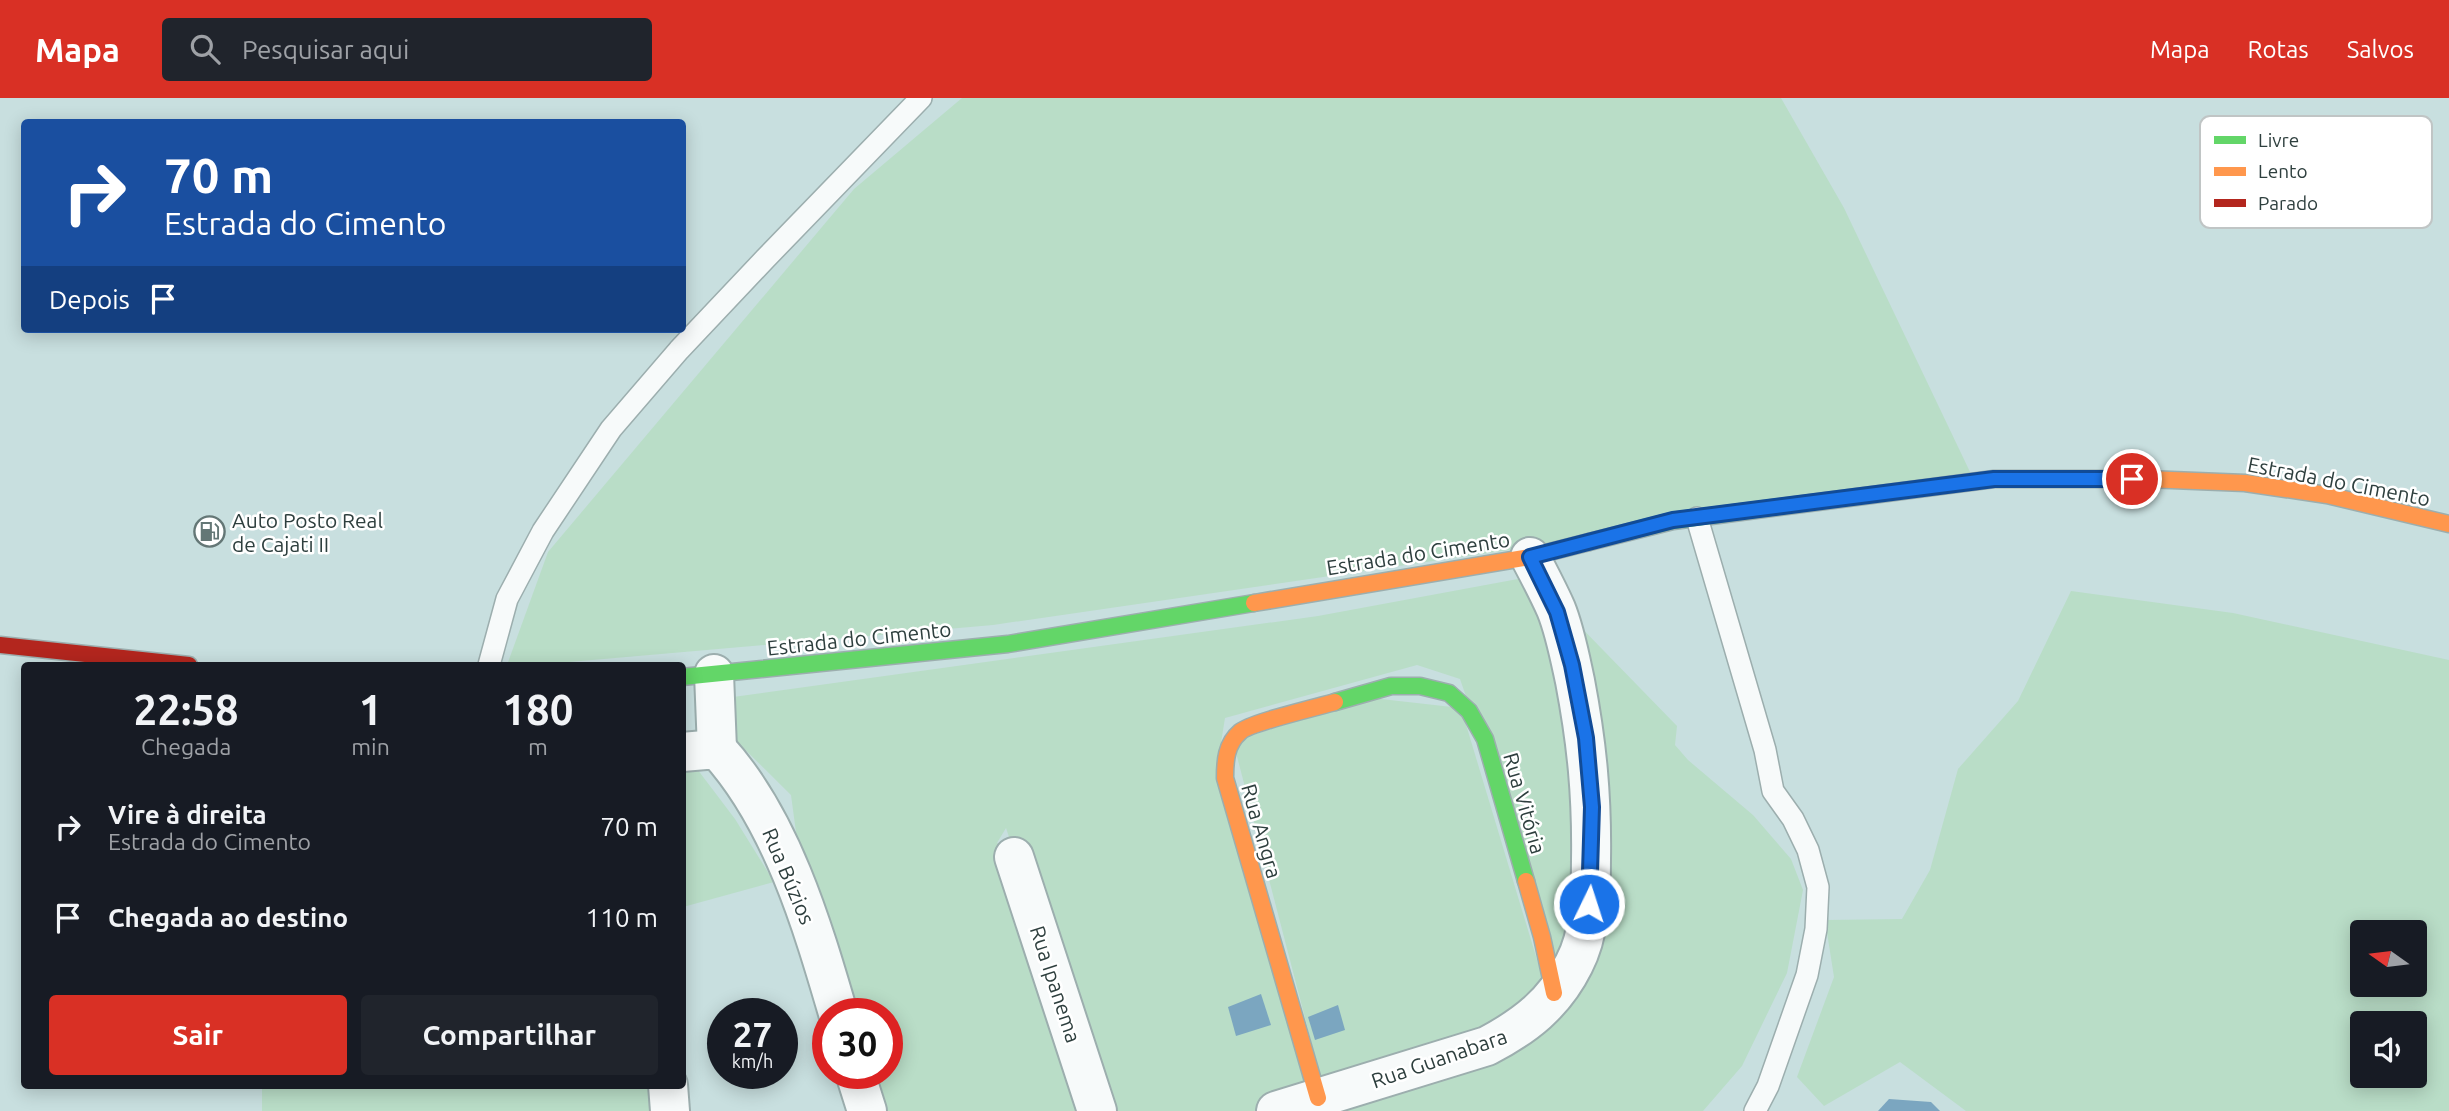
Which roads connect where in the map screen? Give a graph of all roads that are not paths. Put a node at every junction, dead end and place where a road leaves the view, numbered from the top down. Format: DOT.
graph roads {
  1 [pos="921,98"];
  2 [pos="1697,518"];
  3 [pos="2449,524"];
  4 [pos="1530,557"];
  5 [pos="0,645"];
  6 [pos="161,662"];
  7 [pos="490,662"];
  8 [pos="698,676"];
  9 [pos="1391,686"];
  10 [pos="700,751"];
  11 [pos="1014,857"];
  12 [pos="1554,993"];
  13 [pos="834,998"];
  14 [pos="668,1089"];
  15 [pos="860,1089"];
  16 [pos="1318,1098"];
  17 [pos="670,1111"];
  18 [pos="867,1111"];
  19 [pos="1097,1111"];
  20 [pos="1276,1111"];
  21 [pos="1755,1111"];
  1 -- 7 [label="lane"];
  2 -- 3 [label="street, Estrada do Cimento"];
  2 -- 4 [label="street, Estrada do Cimento"];
  2 -- 21 [label="lane"];
  4 -- 8 [label="street, Estrada do Cimento"];
  4 -- 12 [label="street, Rua Guanabara"];
  5 -- 6 [label="street"];
  8 -- 10 [label="street, Rua Búzios"];
  9 -- 12 [label="street, Rua Vitória"];
  9 -- 16 [label="street, Rua Angra"];
  10 -- 13 [label="street, Rua Búzios"];
  11 -- 19 [label="street, Rua Ipanema"];
  12 -- 16 [label="street, Rua Guanabara"];
  14 -- 17 [label="street"];
  15 -- 18 [label="street"];
  16 -- 20 [label="street, Rua Guanabara"];
}
